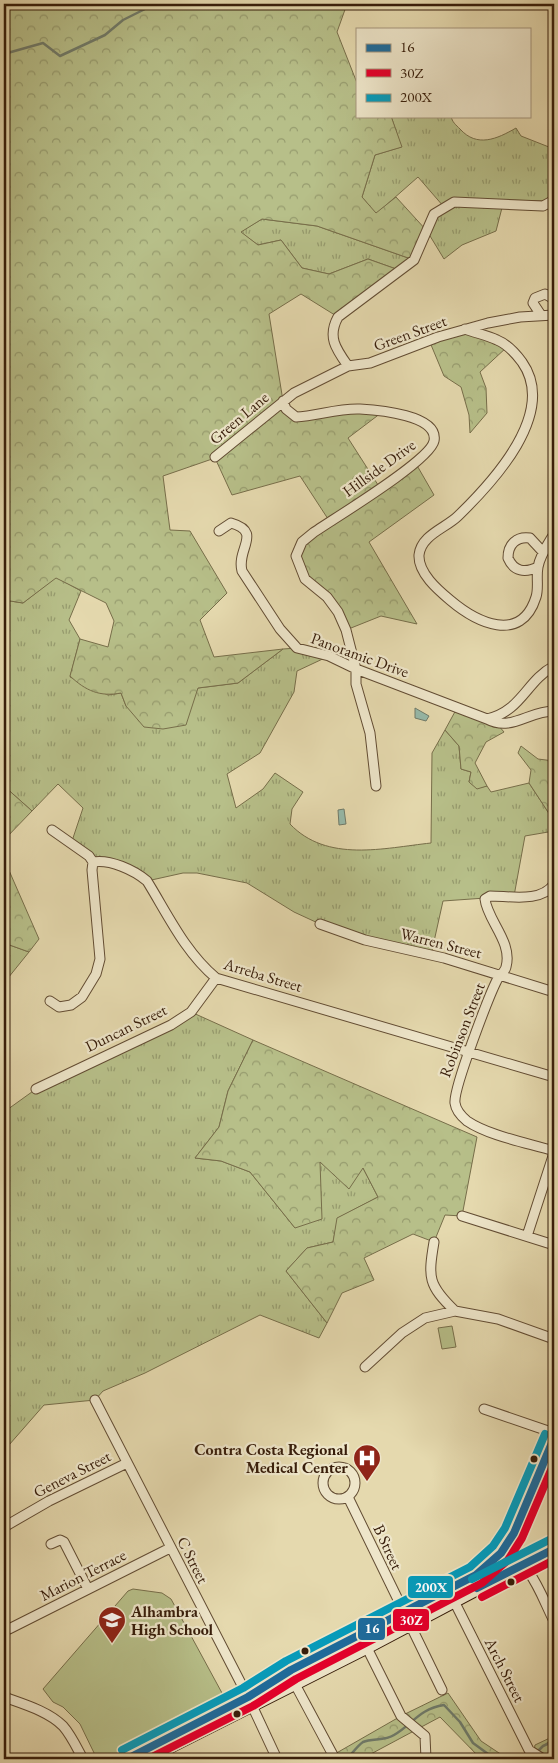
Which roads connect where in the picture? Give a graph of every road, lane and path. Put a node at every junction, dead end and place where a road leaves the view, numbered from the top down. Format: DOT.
graph roads {
  1 [pos="554,200"];
  2 [pos="554,301"];
  3 [pos="541,315"];
  4 [pos="553,315"];
  5 [pos="465,329"];
  6 [pos="348,366"];
  7 [pos="283,401"];
  8 [pos="215,458"];
  9 [pos="219,531"];
  10 [pos="554,534"];
  11 [pos="543,552"];
  12 [pos="538,567"];
  13 [pos="351,653"];
  14 [pos="342,662"];
  15 [pos="554,666"];
  16 [pos="356,669"];
  17 [pos="554,711"];
  18 [pos="487,719"];
  19 [pos="376,786"];
  20 [pos="52,830"];
  21 [pos="93,862"];
  22 [pos="554,884"];
  23 [pos="320,924"];
  24 [pos="501,974"];
  25 [pos="216,978"];
  26 [pos="554,992"];
  27 [pos="50,1001"];
  28 [pos="469,1052"];
  29 [pos="554,1077"];
  30 [pos="36,1089"];
  31 [pos="554,1152"];
  32 [pos="462,1216"];
  33 [pos="527,1236"];
  34 [pos="434,1242"];
  35 [pos="554,1245"];
  36 [pos="455,1311"];
  37 [pos="554,1339"];
  38 [pos="366,1367"];
  39 [pos="95,1400"];
  40 [pos="484,1410"];
  41 [pos="554,1433"];
  42 [pos="554,1438"];
  43 [pos="127,1463"];
  44 [pos="348,1497"];
  45 [pos="4,1527"];
  46 [pos="51,1544"];
  47 [pos="170,1548"];
  48 [pos="554,1549"];
  49 [pos="501,1553"];
  50 [pos="525,1565"];
  51 [pos="512,1572"];
  52 [pos="88,1589"];
  53 [pos="448,1589"];
  54 [pos="453,1600"];
  55 [pos="403,1614"];
  56 [pos="554,1621"];
  57 [pos="410,1625"];
  58 [pos="9,1629"];
  59 [pos="360,1634"];
  60 [pos="367,1648"];
  61 [pos="288,1671"];
  62 [pos="295,1684"];
  63 [pos="442,1690"];
  64 [pos="4,1697"];
  65 [pos="250,1702"];
  66 [pos="333,1755"];
  67 [pos="83,1759"];
  68 [pos="126,1759"];
  69 [pos="147,1759"];
  70 [pos="277,1759"];
  71 [pos="426,1759"];
  72 [pos="543,1759"];
  1 -- 6 [label="street"];
  2 -- 3 [label="street"];
  2 -- 4 [label="street"];
  3 -- 4 [label="street, Green Street"];
  3 -- 5 [label="street, Green Street"];
  5 -- 6 [label="street, Green Street"];
  5 -- 12 [label="street"];
  6 -- 7 [label="street, Green Street"];
  7 -- 8 [label="street, Green Lane"];
  7 -- 13 [label="street, Hillside Drive"];
  9 -- 14 [label="street, Panoramic Drive"];
  10 -- 11 [label="street"];
  11 -- 12 [label="street"];
  11 -- 12 [label="street"];
  13 -- 14 [label="street"];
  13 -- 16 [label="street, Hillside Drive"];
  14 -- 16 [label="street, Panoramic Drive"];
  15 -- 18 [label="street"];
  16 -- 18 [label="street, Panoramic Drive"];
  16 -- 19 [label="street, Hillside Drive"];
  17 -- 18 [label="street, Panoramic Drive"];
  20 -- 21 [label="street"];
  21 -- 25 [label="street, Arreba Street"];
  21 -- 27 [label="street"];
  22 -- 24 [label="street, Robinson Street"];
  23 -- 24 [label="street, Warren Street"];
  24 -- 26 [label="street, Warren Street"];
  24 -- 28 [label="street, Robinson Street"];
  25 -- 28 [label="street, Arreba Street"];
  25 -- 30 [label="street, Duncan Street"];
  28 -- 29 [label="street, Arreba Street"];
  28 -- 31 [label="street, Robinson Street"];
  31 -- 33 [label="street"];
  32 -- 33 [label="street"];
  33 -- 35 [label="street"];
  34 -- 36 [label="street"];
  36 -- 37 [label="street"];
  36 -- 38 [label="street"];
  39 -- 43 [label="street, C Street"];
  40 -- 41 [label="street"];
  42 -- 49 [label="main road"];
  43 -- 45 [label="street, Geneva Street"];
  43 -- 47 [label="street, C Street"];
  44 -- 55 [label="street, B Street"];
  46 -- 52 [label="street"];
  47 -- 52 [label="street, Marion Terrace"];
  47 -- 65 [label="street, C Street"];
  48 -- 50 [label="main road"];
  49 -- 50 [label="street"];
  49 -- 51 [label="street"];
  49 -- 53 [label="main road"];
  50 -- 51 [label="main road"];
  50 -- 56 [label="street"];
  51 -- 54 [label="main road"];
  52 -- 58 [label="street, Marion Terrace"];
  53 -- 54 [label="street, Arch Street"];
  53 -- 55 [label="main road"];
  54 -- 57 [label="main road"];
  54 -- 72 [label="street, Arch Street"];
  55 -- 57 [label="street, B Street"];
  55 -- 59 [label="main road"];
  57 -- 60 [label="main road"];
  57 -- 63 [label="street, B Street"];
  59 -- 60 [label="street"];
  59 -- 61 [label="main road"];
  60 -- 62 [label="main road"];
  60 -- 71 [label="street"];
  61 -- 62 [label="street"];
  61 -- 65 [label="main road"];
  62 -- 65 [label="main road"];
  62 -- 66 [label="street"];
  64 -- 67 [label="street"];
  65 -- 68 [label="main road"];
  65 -- 69 [label="main road"];
  65 -- 70 [label="street, C Street"];
}
